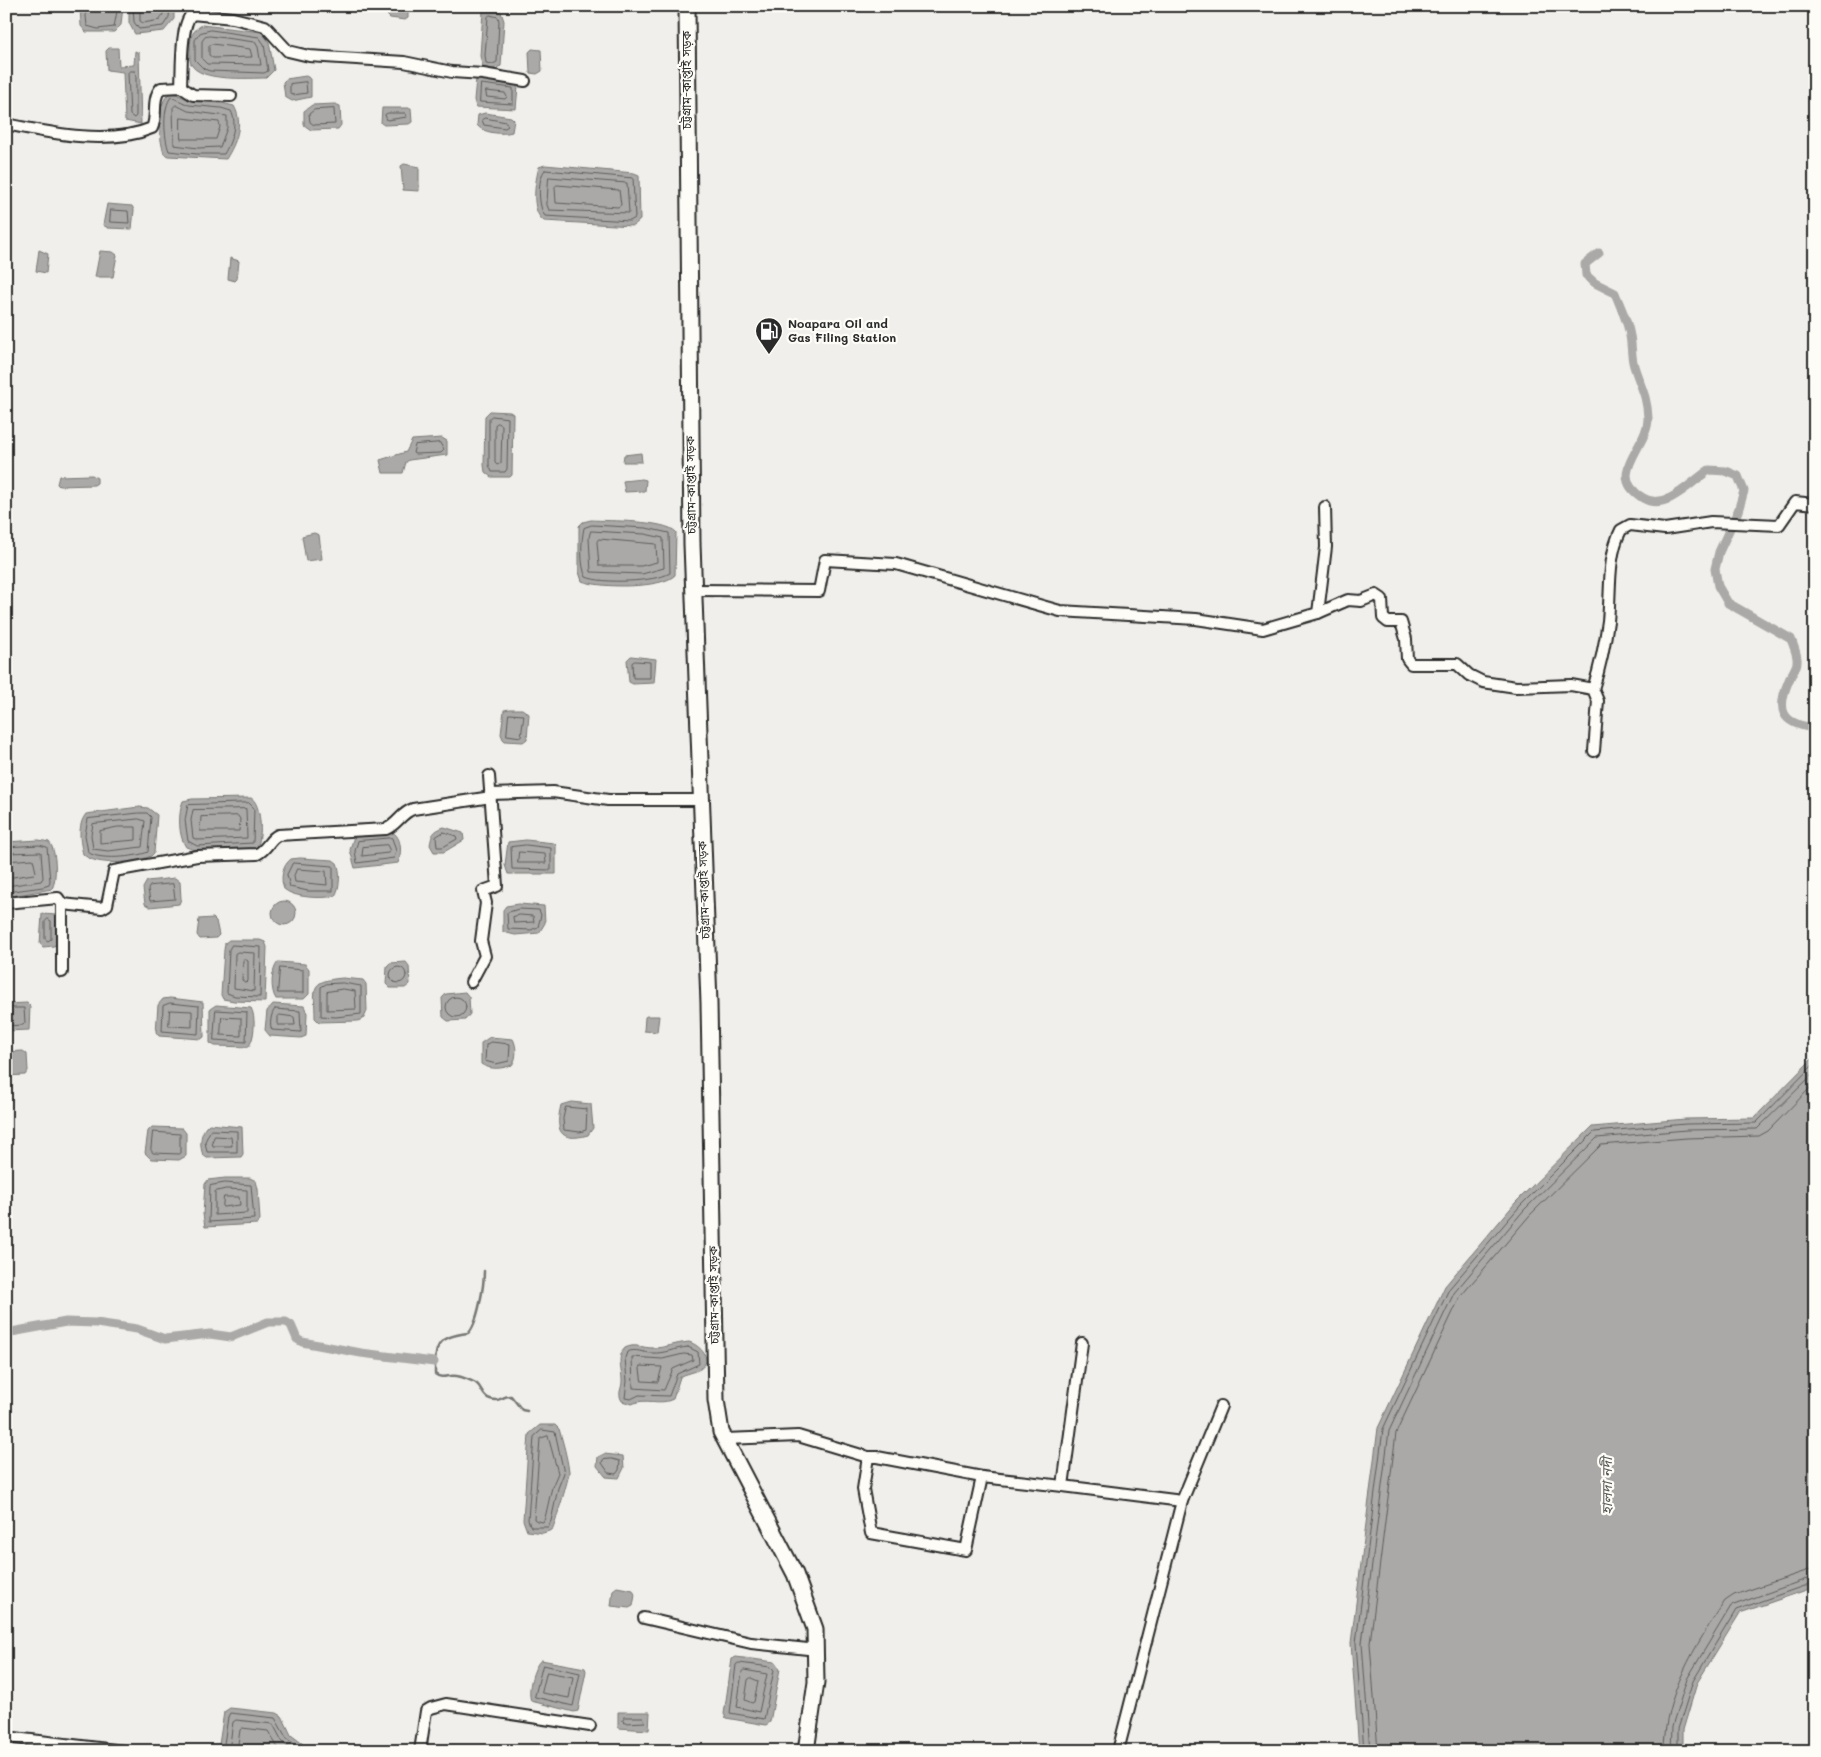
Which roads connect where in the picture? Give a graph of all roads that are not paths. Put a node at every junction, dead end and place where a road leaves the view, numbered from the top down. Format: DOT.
graph roads {
  1 [pos="185,6"];
  2 [pos="687,6"];
  3 [pos="188,17"];
  4 [pos="525,81"];
  5 [pos="181,87"];
  6 [pos="231,96"];
  7 [pos="6,124"];
  8 [pos="1815,504"];
  9 [pos="1325,507"];
  10 [pos="693,590"];
  11 [pos="1318,613"];
  12 [pos="1593,689"];
  13 [pos="1594,751"];
  14 [pos="489,776"];
  15 [pos="490,795"];
  16 [pos="701,800"];
  17 [pos="6,903"];
  18 [pos="62,904"];
  19 [pos="62,972"];
  20 [pos="471,982"];
  21 [pos="1082,1343"];
  22 [pos="1221,1406"];
  23 [pos="725,1439"];
  24 [pos="868,1457"];
  25 [pos="982,1477"];
  26 [pos="1063,1486"];
  27 [pos="1182,1501"];
  28 [pos="644,1618"];
  29 [pos="817,1650"];
  30 [pos="590,1726"];
  31 [pos="6,1737"];
  32 [pos="124,1751"];
  33 [pos="420,1751"];
  34 [pos="806,1751"];
  35 [pos="1118,1751"];
  1 -- 3 [label="street"];
  2 -- 10 [label="main road, চট্টগ্রাম-কাপ্তাই সড়ক"];
  3 -- 4 [label="street"];
  3 -- 5 [label="street"];
  5 -- 6 [label="street"];
  5 -- 7 [label="street"];
  8 -- 12 [label="street"];
  9 -- 11 [label="street"];
  10 -- 11 [label="street"];
  10 -- 16 [label="main road, চট্টগ্রাম-কাপ্তাই সড়ক"];
  11 -- 12 [label="street"];
  12 -- 13 [label="street"];
  14 -- 15 [label="street"];
  15 -- 16 [label="street"];
  15 -- 18 [label="street"];
  15 -- 20 [label="street"];
  16 -- 23 [label="main road, চট্টগ্রাম-কাপ্তাই সড়ক"];
  17 -- 18 [label="street"];
  18 -- 19 [label="street"];
  21 -- 26 [label="street"];
  22 -- 27 [label="street"];
  23 -- 24 [label="street"];
  23 -- 29 [label="main road, চট্টগ্রাম-কাপ্তাই সড়ক"];
  24 -- 25 [label="street"];
  24 -- 25 [label="street"];
  25 -- 26 [label="street"];
  26 -- 27 [label="street"];
  27 -- 35 [label="street"];
  28 -- 29 [label="street"];
  29 -- 34 [label="main road, চট্টগ্রাম-কাপ্তাই সড়ক"];
  30 -- 33 [label="street"];
  31 -- 32 [label="street"];
}
